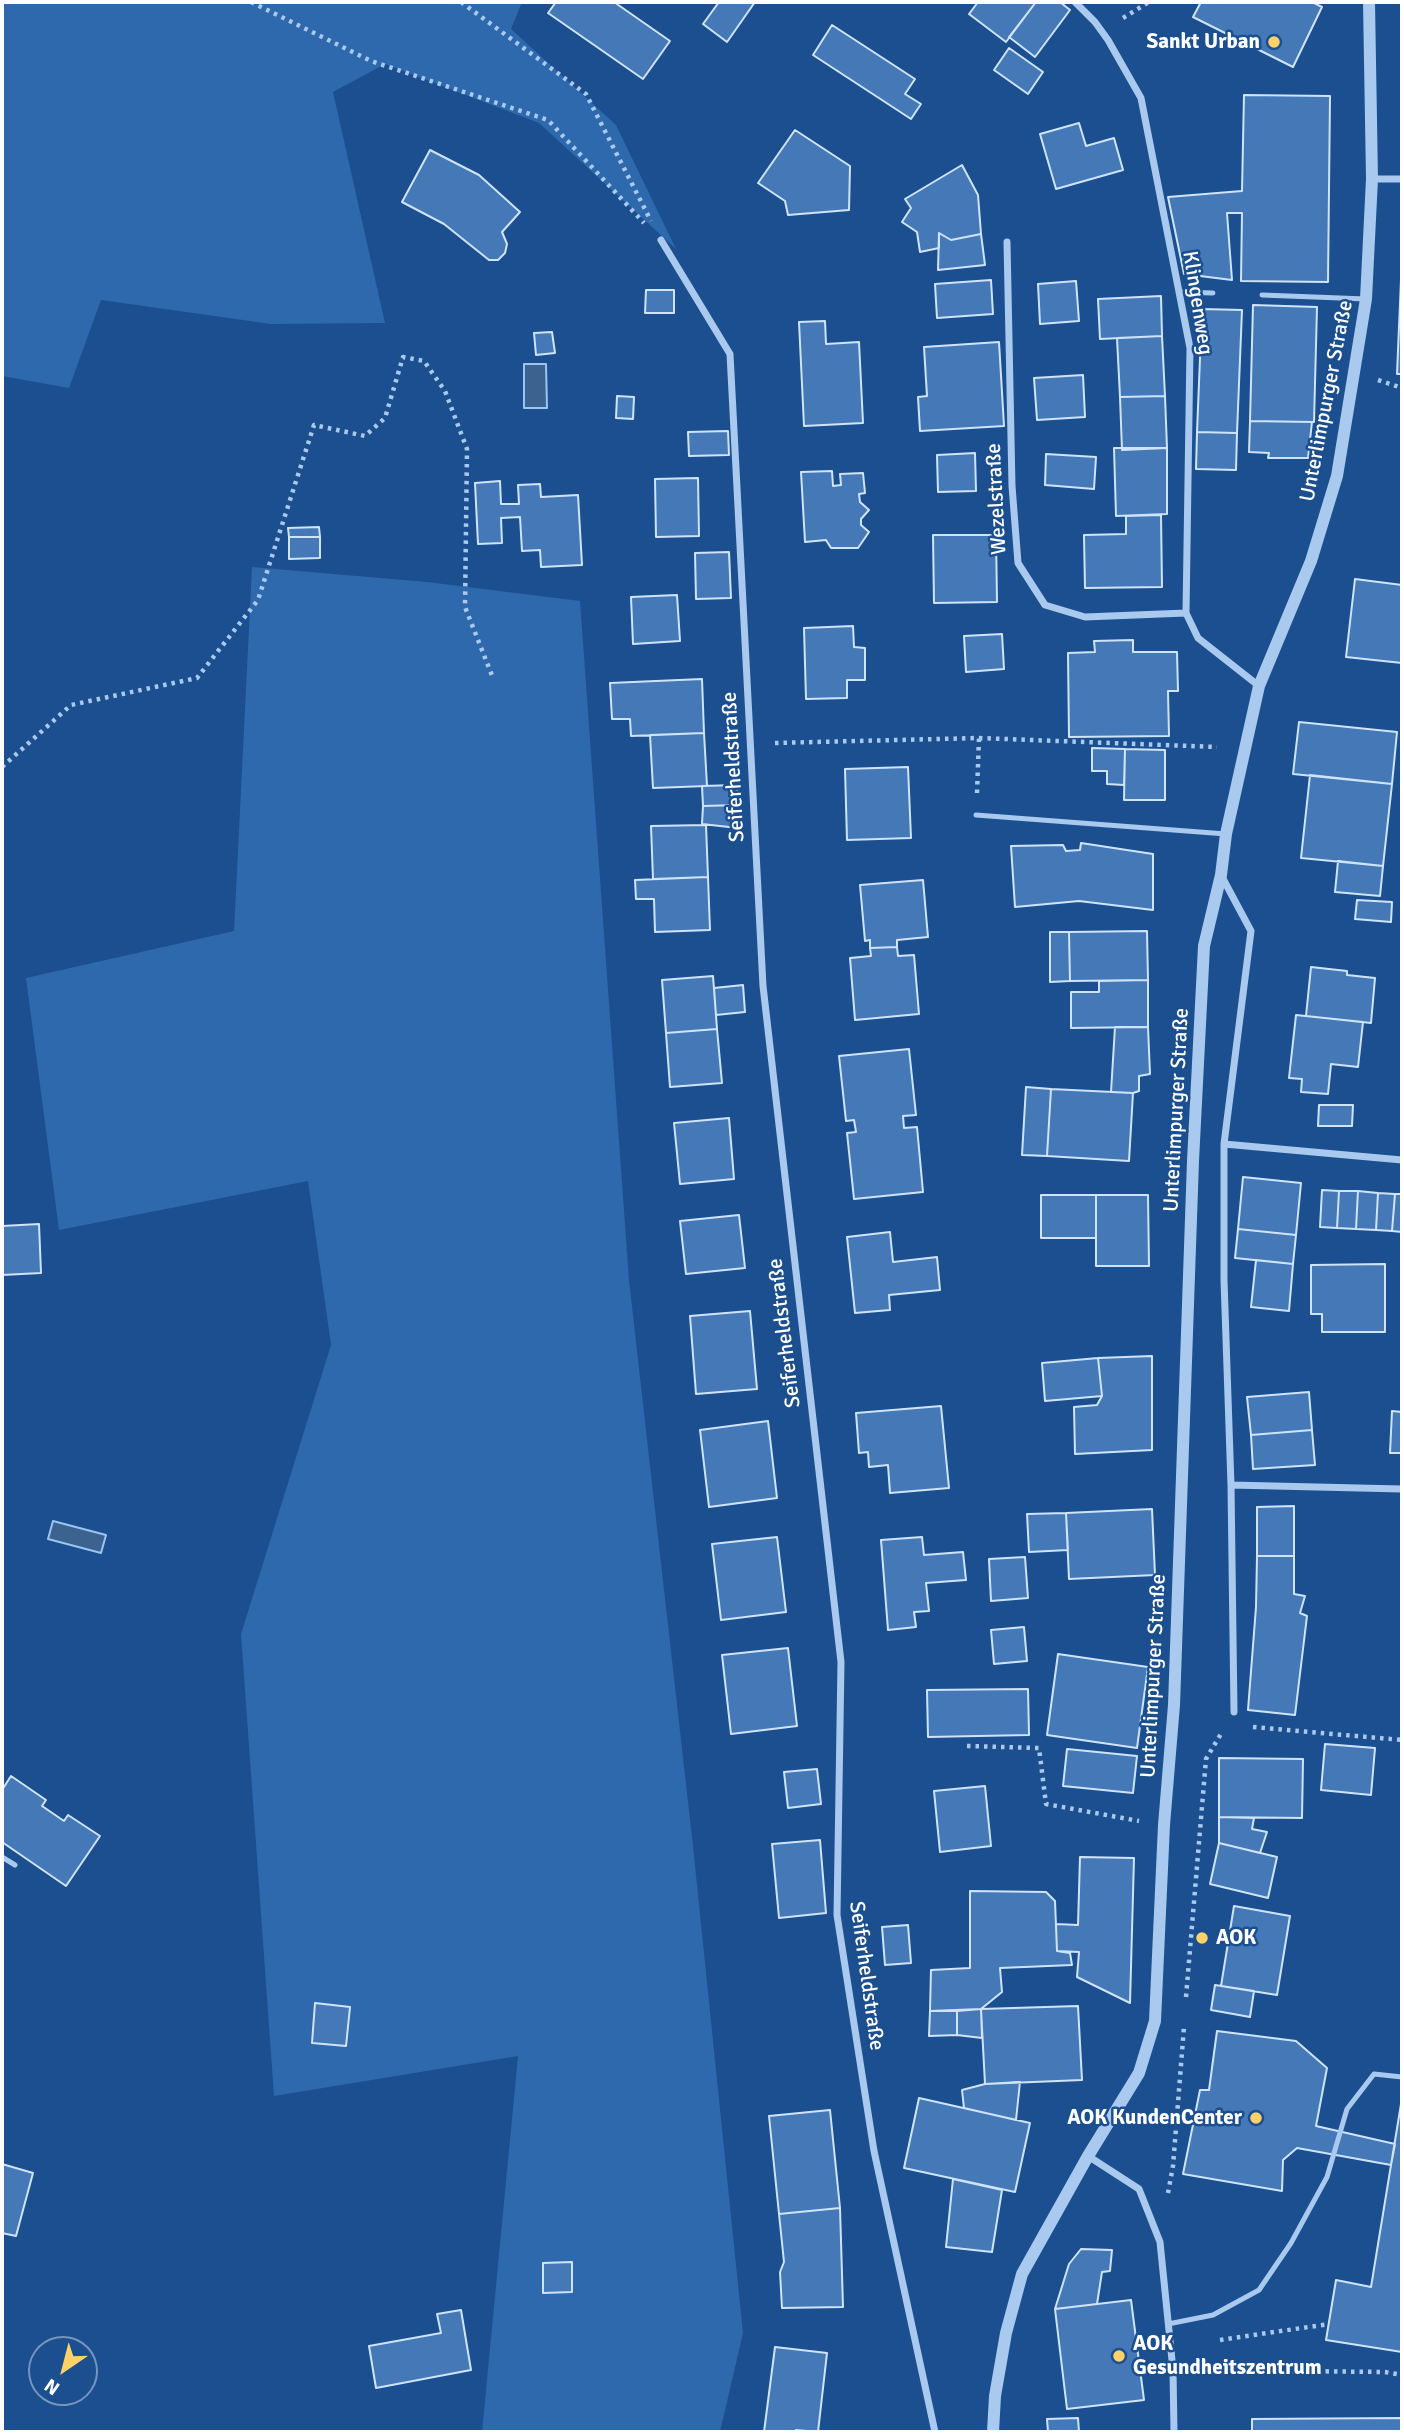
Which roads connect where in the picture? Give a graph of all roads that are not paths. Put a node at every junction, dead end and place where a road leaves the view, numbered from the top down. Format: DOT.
graph roads {
  1 [pos="1074,2"];
  2 [pos="1369,2"];
  3 [pos="1372,179"];
  4 [pos="1402,179"];
  5 [pos="661,240"];
  6 [pos="1007,242"];
  7 [pos="1179,292"];
  8 [pos="1213,293"];
  9 [pos="1262,295"];
  10 [pos="1366,299"];
  11 [pos="1186,613"];
  12 [pos="1259,686"];
  13 [pos="975,815"];
  14 [pos="1226,834"];
  15 [pos="1221,874"];
  16 [pos="1224,1144"];
  17 [pos="1402,1160"];
  18 [pos="1231,1485"];
  19 [pos="1402,1489"];
  20 [pos="1234,1712"];
  21 [pos="2,1857"];
  22 [pos="15,1865"];
  23 [pos="1402,2077"];
  24 [pos="1088,2155"];
  25 [pos="1168,2324"];
  26 [pos="935,2432"];
  27 [pos="993,2432"];
  28 [pos="1174,2432"];
  1 -- 7 [label="street, Klingenweg"];
  2 -- 3 [label="street, Unterlimpurger Straße"];
  3 -- 4 [label="street"];
  3 -- 10 [label="street, Unterlimpurger Straße"];
  5 -- 26 [label="street, Seiferheldstraße"];
  6 -- 11 [label="street, Wezelstraße"];
  7 -- 8 [label="lane"];
  7 -- 11 [label="street, Klingenweg"];
  9 -- 10 [label="lane"];
  10 -- 12 [label="street, Unterlimpurger Straße"];
  11 -- 12 [label="street"];
  12 -- 14 [label="street, Unterlimpurger Straße"];
  13 -- 14 [label="lane"];
  14 -- 15 [label="street, Unterlimpurger Straße"];
  15 -- 16 [label="street"];
  15 -- 24 [label="street, Unterlimpurger Straße"];
  16 -- 17 [label="street"];
  16 -- 18 [label="street"];
  18 -- 19 [label="street"];
  18 -- 20 [label="street"];
  21 -- 22 [label="lane"];
  23 -- 25 [label="lane"];
  24 -- 25 [label="street"];
  24 -- 27 [label="street, Unterlimpurger Straße"];
  25 -- 28 [label="street"];
}
